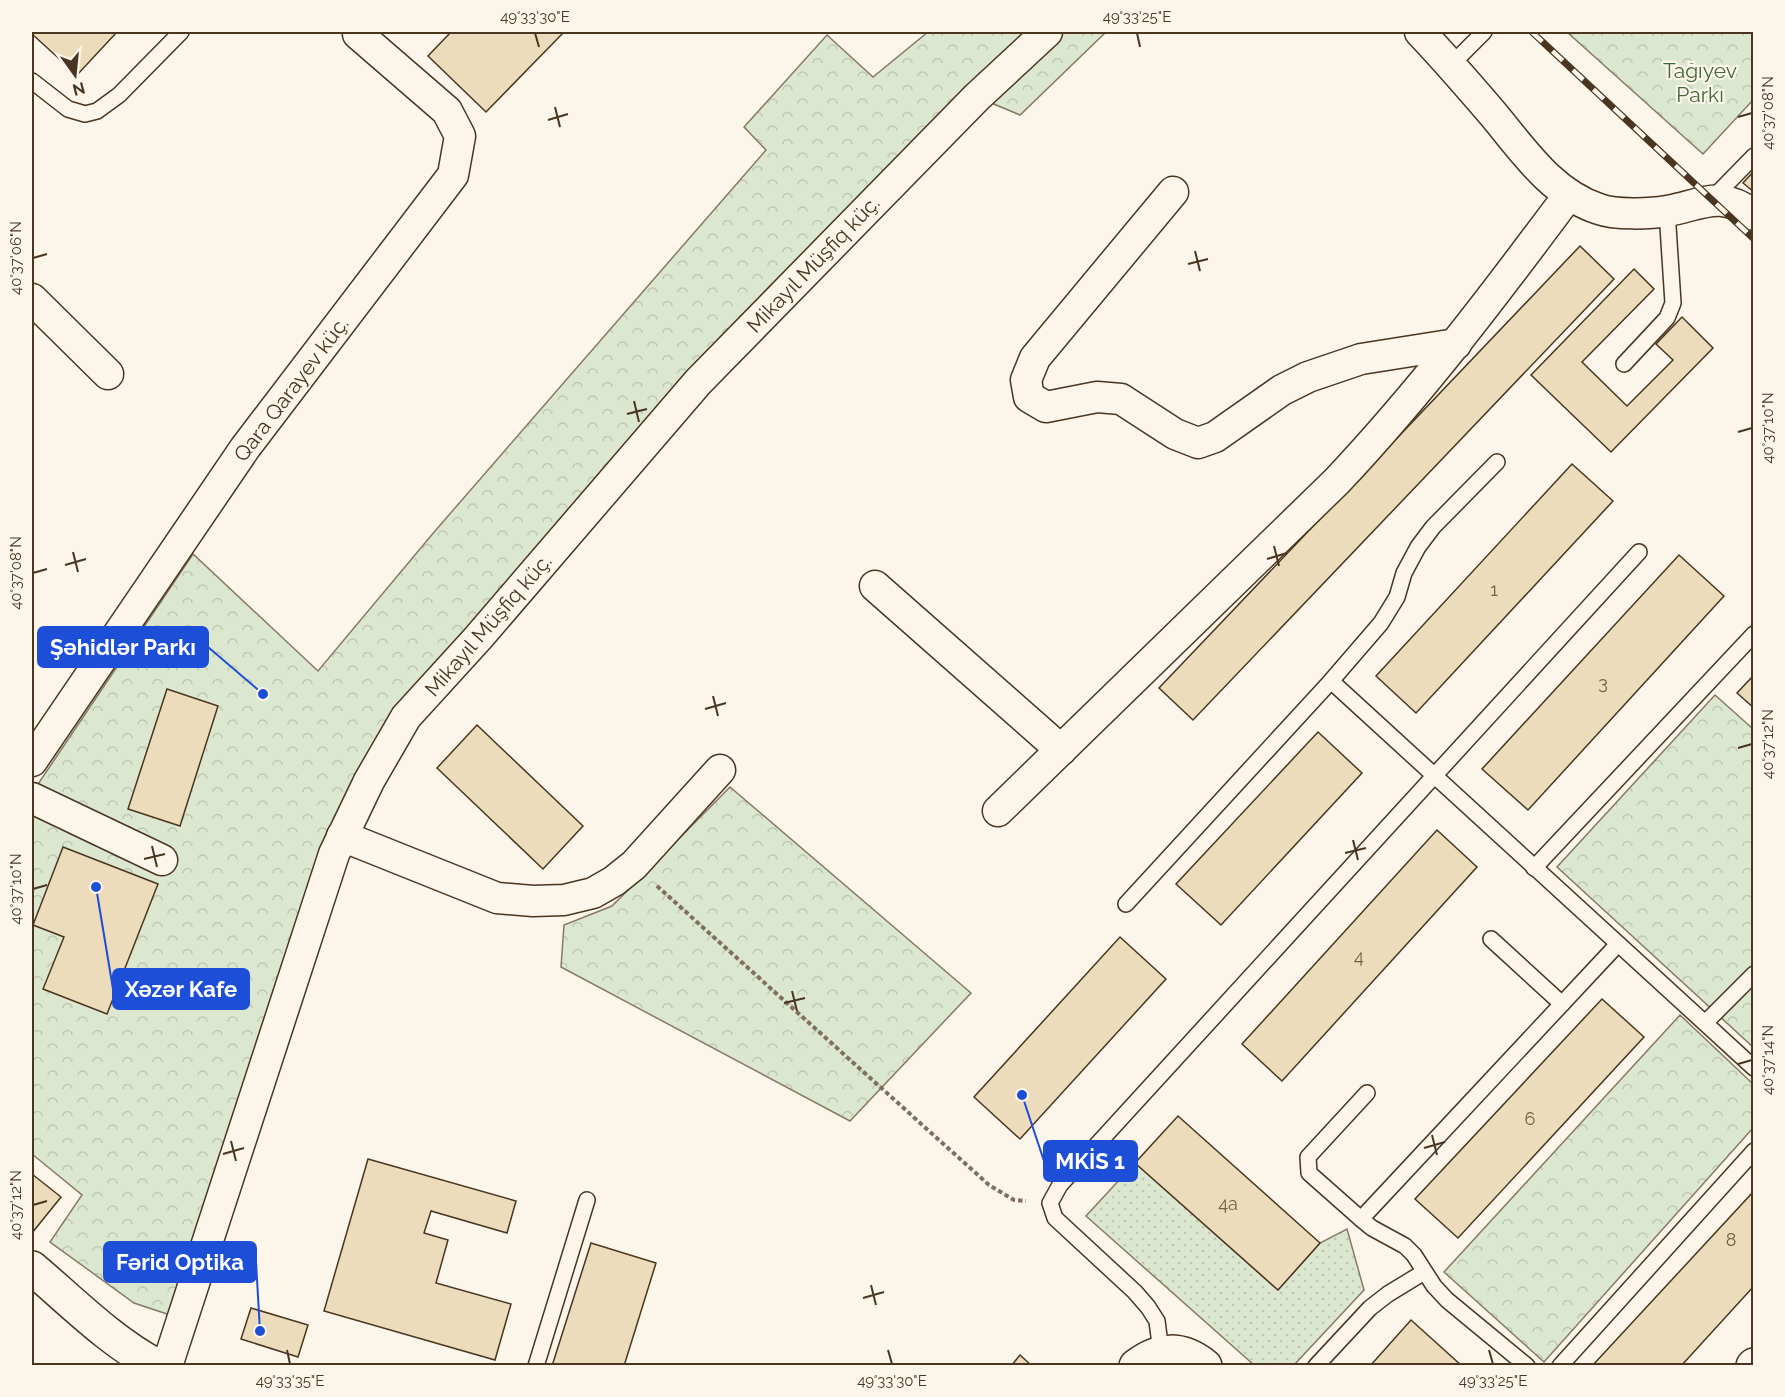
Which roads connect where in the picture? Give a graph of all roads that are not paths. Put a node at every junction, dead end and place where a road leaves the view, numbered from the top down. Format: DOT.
graph roads {
  1 [pos="181,32"];
  2 [pos="1047,32"];
  3 [pos="1420,32"];
  4 [pos="1484,32"];
  5 [pos="358,34"];
  6 [pos="1451,65"];
  7 [pos="32,81"];
  8 [pos="1754,156"];
  9 [pos="1173,192"];
  10 [pos="1568,196"];
  11 [pos="1712,200"];
  12 [pos="1667,211"];
  13 [pos="1754,214"];
  14 [pos="32,299"];
  15 [pos="1456,344"];
  16 [pos="1624,364"];
  17 [pos="108,374"];
  18 [pos="1497,462"];
  19 [pos="1639,552"];
  20 [pos="875,586"];
  21 [pos="1754,634"];
  22 [pos="1331,681"];
  23 [pos="1061,750"];
  24 [pos="32,761"];
  25 [pos="720,770"];
  26 [pos="1434,777"];
  27 [pos="32,798"];
  28 [pos="999,811"];
  29 [pos="342,836"];
  30 [pos="162,860"];
  31 [pos="1534,868"];
  32 [pos="1126,904"];
  33 [pos="1491,939"];
  34 [pos="1618,944"];
  35 [pos="1754,974"];
  36 [pos="1562,1004"];
  37 [pos="1705,1023"];
  38 [pos="1754,1068"];
  39 [pos="1367,1093"];
  40 [pos="1754,1151"];
  41 [pos="588,1200"];
  42 [pos="1360,1219"];
  43 [pos="32,1268"];
  44 [pos="1424,1272"];
  45 [pos="1148,1359"];
  46 [pos="157,1365"];
  47 [pos="167,1365"];
  48 [pos="536,1365"];
  49 [pos="1205,1365"];
  50 [pos="1316,1365"];
  51 [pos="1527,1365"];
  52 [pos="1560,1365"];
  1 -- 7 [label="lane"];
  2 -- 29 [label="street, Mikayıl Müşfiq küç."];
  3 -- 6 [label="street"];
  4 -- 6 [label="lane"];
  5 -- 24 [label="street, Qara Qarayev küç."];
  6 -- 10 [label="street"];
  8 -- 11 [label="lane"];
  9 -- 15 [label="street"];
  10 -- 12 [label="street"];
  10 -- 15 [label="street"];
  11 -- 12 [label="street"];
  11 -- 13 [label="street"];
  12 -- 16 [label="lane"];
  14 -- 17 [label="street"];
  15 -- 23 [label="street"];
  18 -- 22 [label="lane"];
  19 -- 26 [label="lane"];
  20 -- 23 [label="street"];
  21 -- 31 [label="lane"];
  22 -- 26 [label="lane"];
  22 -- 32 [label="lane"];
  23 -- 28 [label="street"];
  25 -- 29 [label="street"];
  26 -- 31 [label="lane"];
  26 -- 45 [label="lane"];
  27 -- 30 [label="street"];
  29 -- 47 [label="street, Mikayıl Müşfiq küç."];
  31 -- 34 [label="lane"];
  33 -- 36 [label="lane"];
  34 -- 36 [label="lane"];
  34 -- 37 [label="lane"];
  35 -- 37 [label="lane"];
  36 -- 42 [label="lane"];
  37 -- 38 [label="lane"];
  39 -- 42 [label="lane"];
  40 -- 52 [label="lane"];
  41 -- 48 [label="lane"];
  42 -- 44 [label="lane"];
  43 -- 46 [label="street"];
  44 -- 50 [label="lane"];
  44 -- 51 [label="lane"];
  45 -- 49 [label="street"];
}
